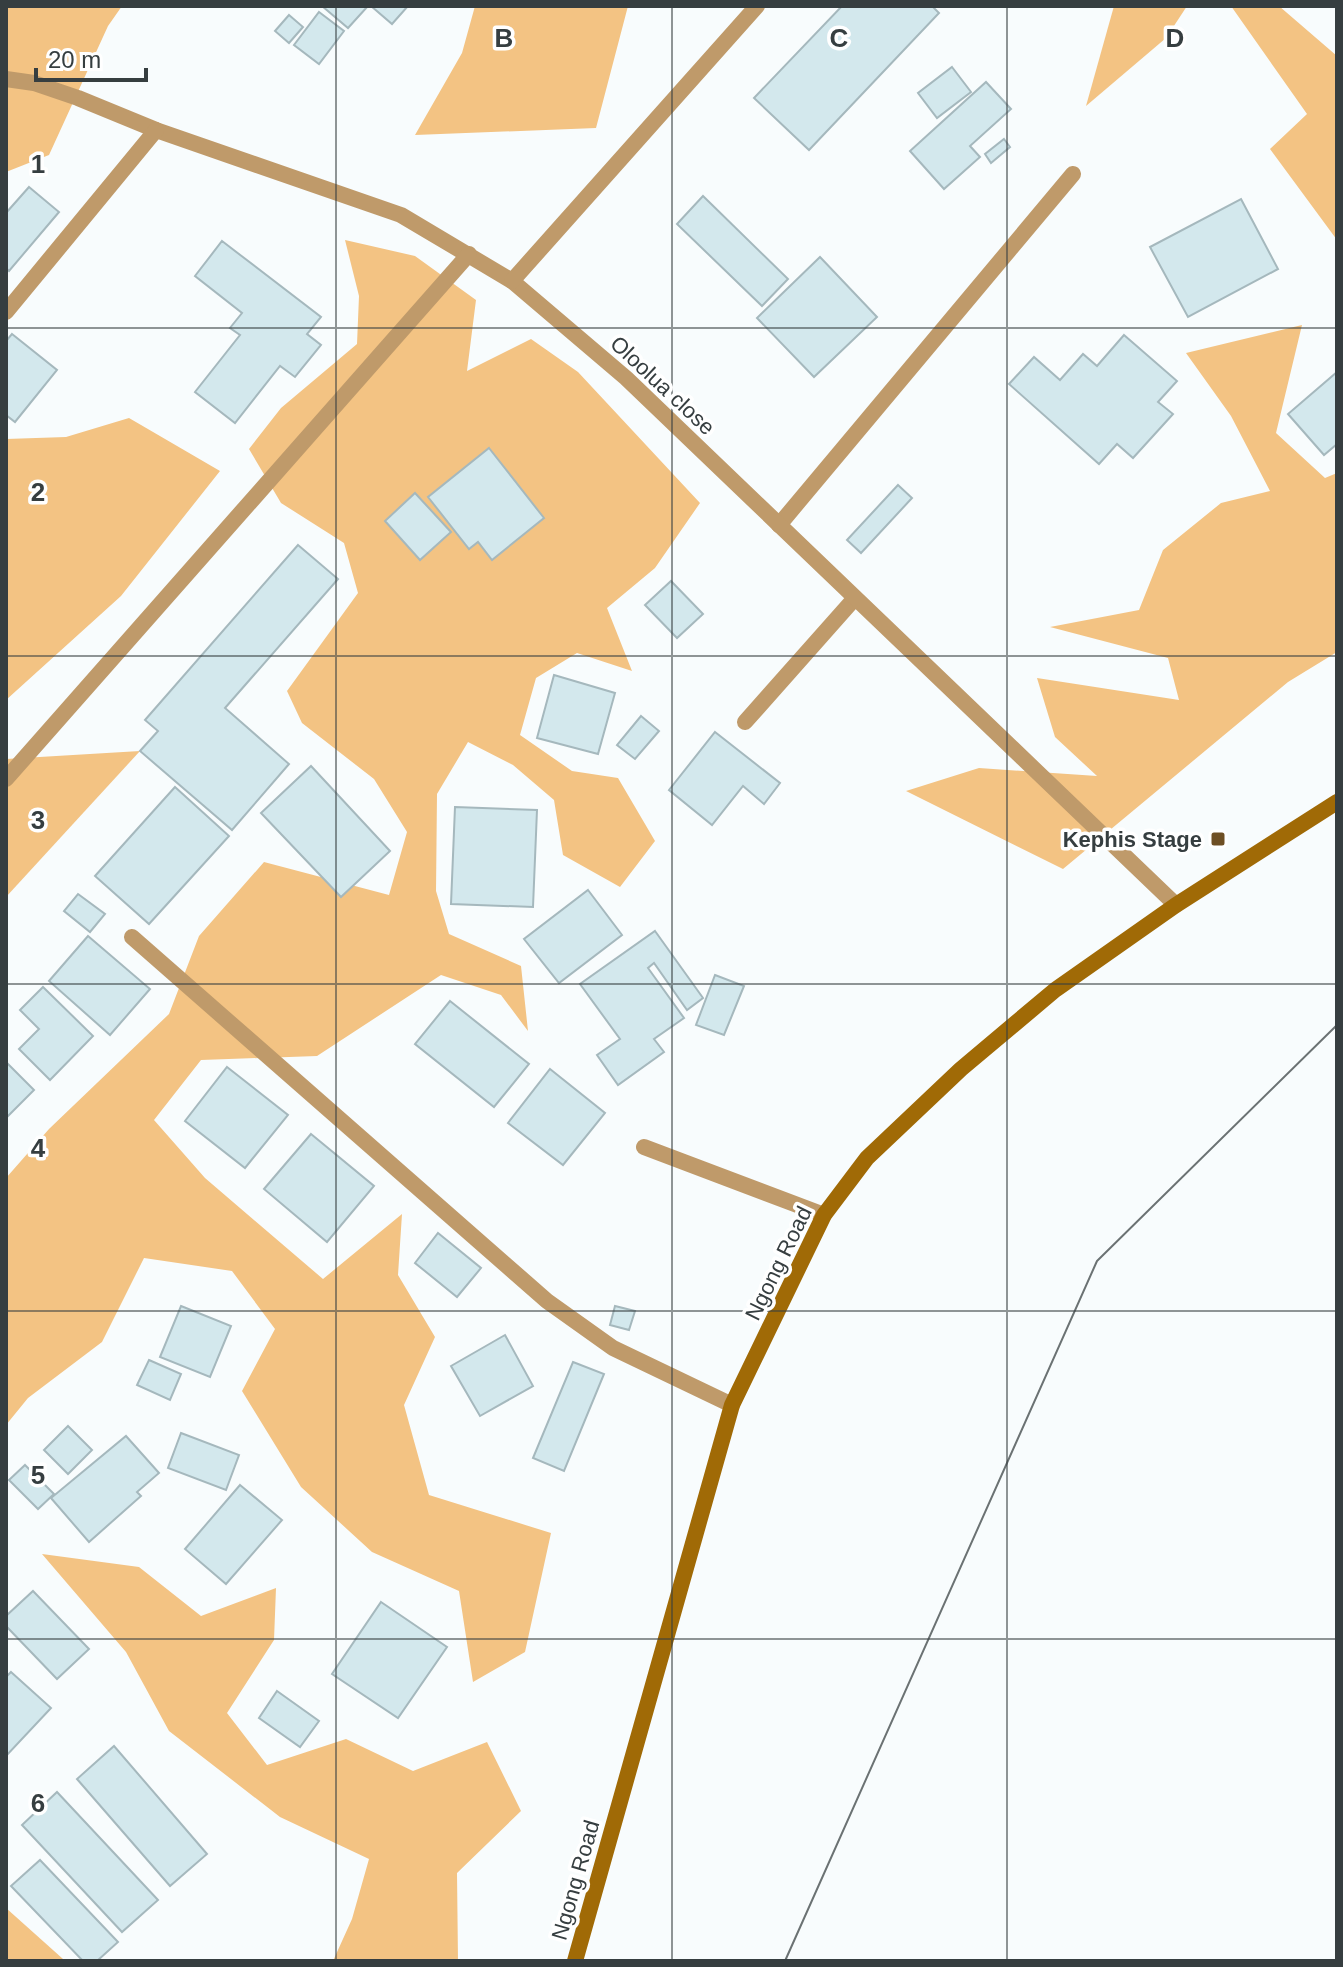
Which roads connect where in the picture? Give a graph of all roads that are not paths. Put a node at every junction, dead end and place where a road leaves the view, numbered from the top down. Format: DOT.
graph roads {
  1 [pos="757,6"];
  2 [pos="6,79"];
  3 [pos="156,130"];
  4 [pos="1073,174"];
  5 [pos="469,254"];
  6 [pos="512,281"];
  7 [pos="6,312"];
  8 [pos="779,525"];
  9 [pos="855,598"];
  10 [pos="745,722"];
  11 [pos="6,779"];
  12 [pos="1337,802"];
  13 [pos="1176,905"];
  14 [pos="132,937"];
  15 [pos="644,1147"];
  16 [pos="824,1215"];
  17 [pos="732,1405"];
  18 [pos="575,1961"];
  1 -- 6 [label="street"];
  2 -- 3 [label="street, Oloolua close"];
  3 -- 5 [label="street, Oloolua close"];
  3 -- 7 [label="street"];
  4 -- 8 [label="street"];
  5 -- 6 [label="street, Oloolua close"];
  5 -- 11 [label="street"];
  6 -- 8 [label="street, Oloolua close"];
  8 -- 9 [label="street, Oloolua close"];
  9 -- 10 [label="street"];
  9 -- 13 [label="street, Oloolua close"];
  12 -- 13 [label="main road, Ngong Road"];
  13 -- 16 [label="main road, Ngong Road"];
  14 -- 17 [label="street"];
  15 -- 16 [label="street"];
  16 -- 17 [label="main road, Ngong Road"];
  17 -- 18 [label="main road, Ngong Road"];
}
